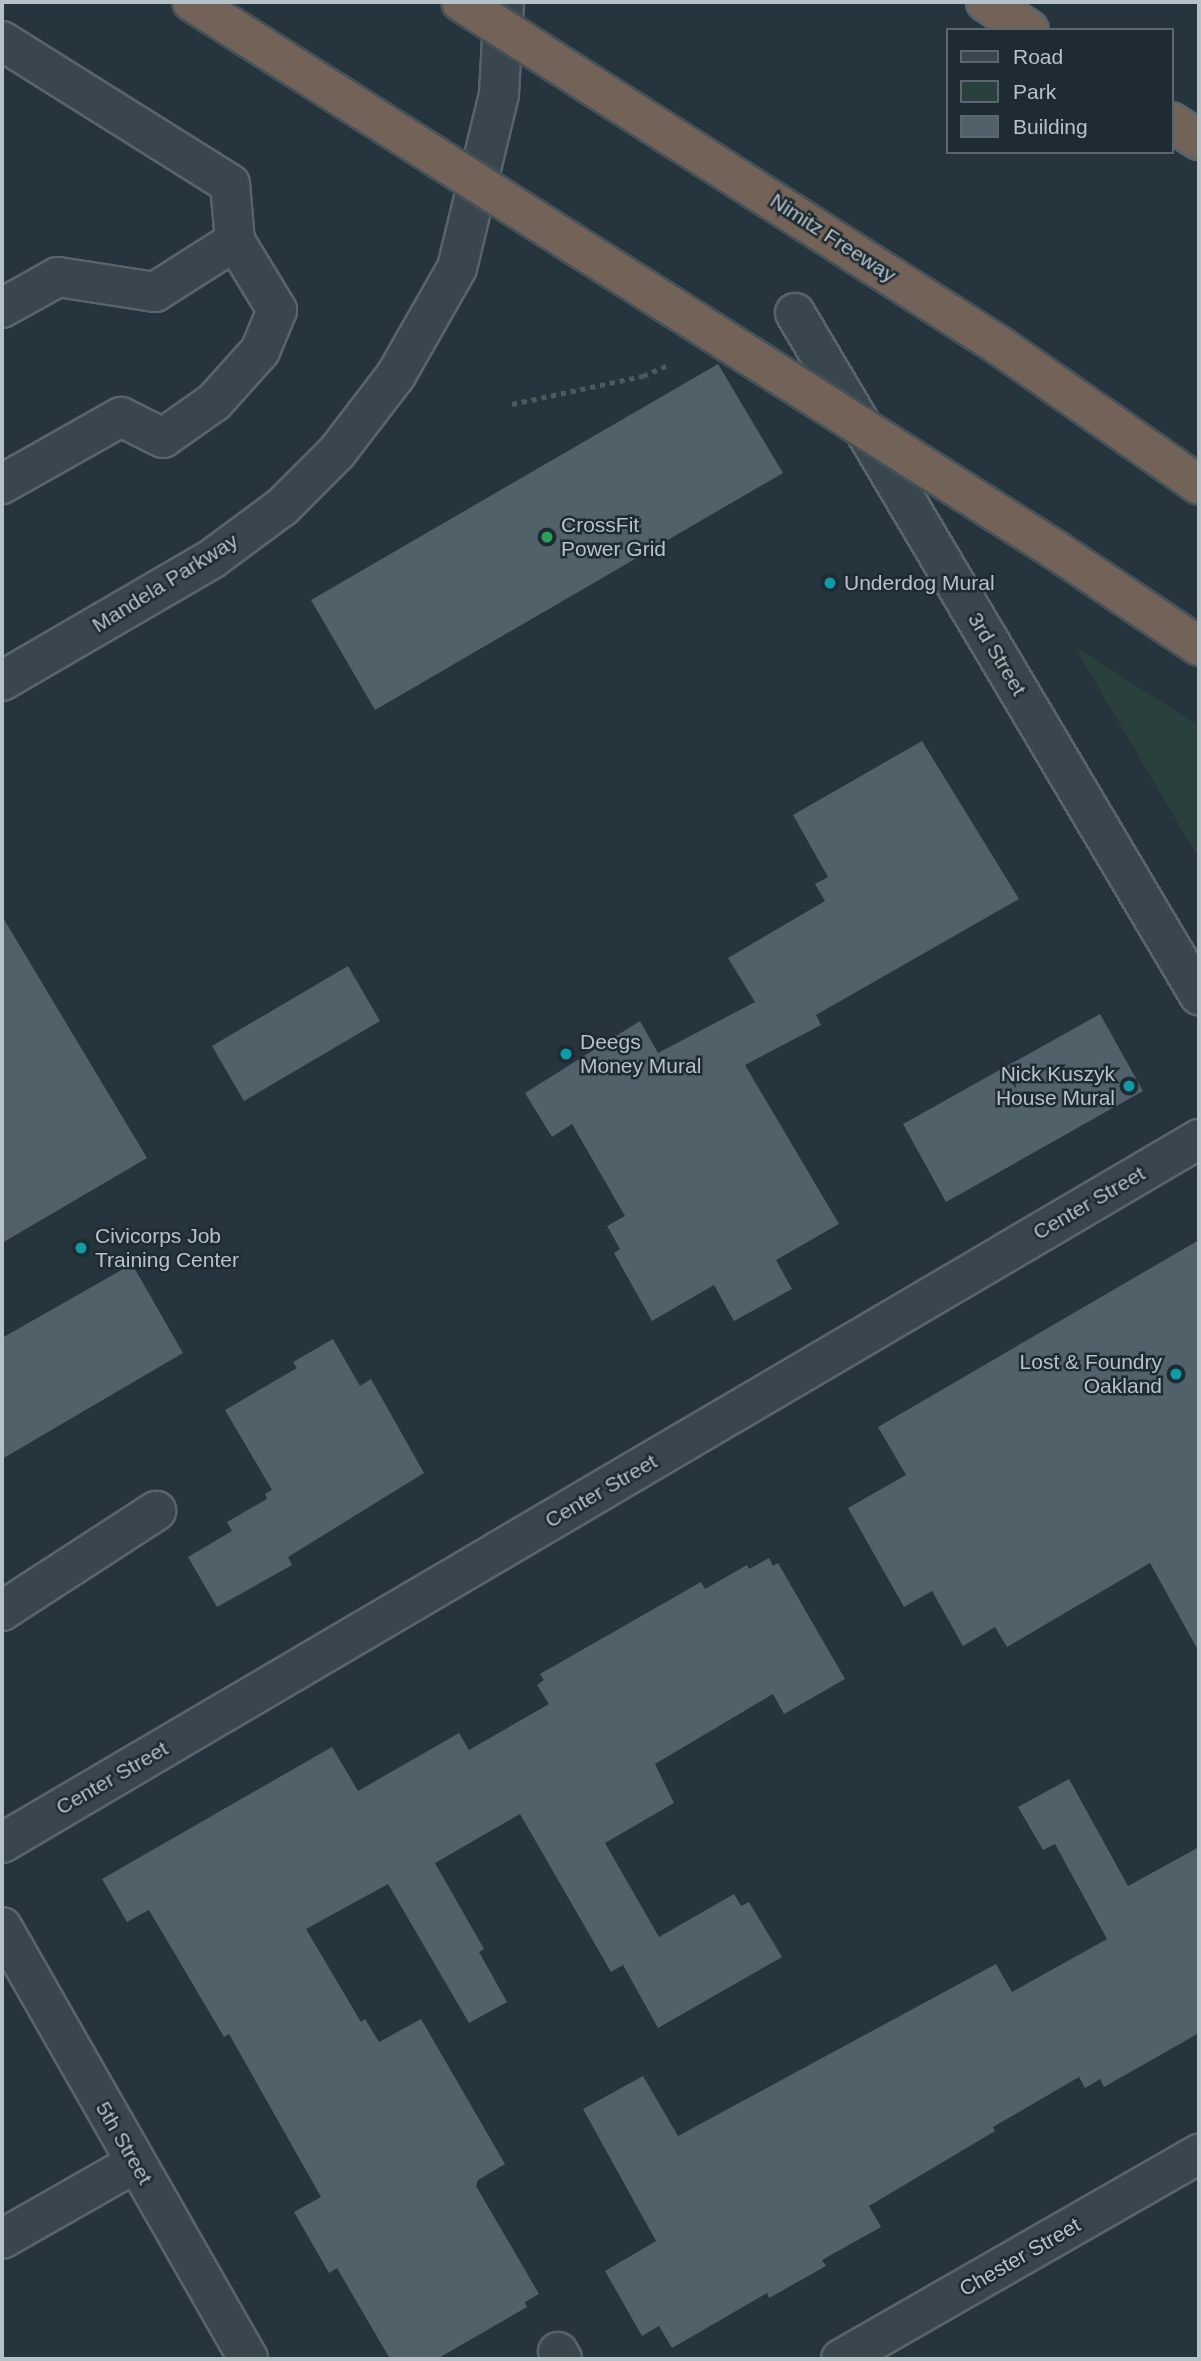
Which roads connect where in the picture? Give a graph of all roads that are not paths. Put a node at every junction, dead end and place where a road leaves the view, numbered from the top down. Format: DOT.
graph roads {
  1 [pos="192,2"];
  2 [pos="461,2"];
  3 [pos="986,2"];
  4 [pos="504,9"];
  5 [pos="1027,28"];
  6 [pos="2,41"];
  7 [pos="1173,123"];
  8 [pos="1199,140"];
  9 [pos="235,241"];
  10 [pos="2,308"];
  11 [pos="795,313"];
  12 [pos="2,484"];
  13 [pos="1199,485"];
  14 [pos="1199,646"];
  15 [pos="2,681"];
  16 [pos="1199,995"];
  17 [pos="1199,1139"];
  18 [pos="156,1511"];
  19 [pos="2,1611"];
  20 [pos="2,1843"];
  21 [pos="2,1927"];
  22 [pos="1199,2154"];
  23 [pos="135,2163"];
  24 [pos="2,2239"];
  25 [pos="248,2359"];
  26 [pos="841,2359"];
  1 -- 14 [label="highway, bridge"];
  2 -- 13 [label="highway, Nimitz Freeway, bridge"];
  3 -- 5 [label="highway"];
  4 -- 15 [label="street, Mandela Parkway"];
  6 -- 9 [label="street"];
  7 -- 8 [label="highway"];
  9 -- 10 [label="street"];
  9 -- 12 [label="street"];
  11 -- 16 [label="street, 3rd Street"];
  17 -- 20 [label="street, Center Street"];
  18 -- 19 [label="street"];
  21 -- 23 [label="street, 5th Street"];
  22 -- 26 [label="street, Chester Street"];
  23 -- 24 [label="street"];
  23 -- 25 [label="street, 5th Street"];
}
